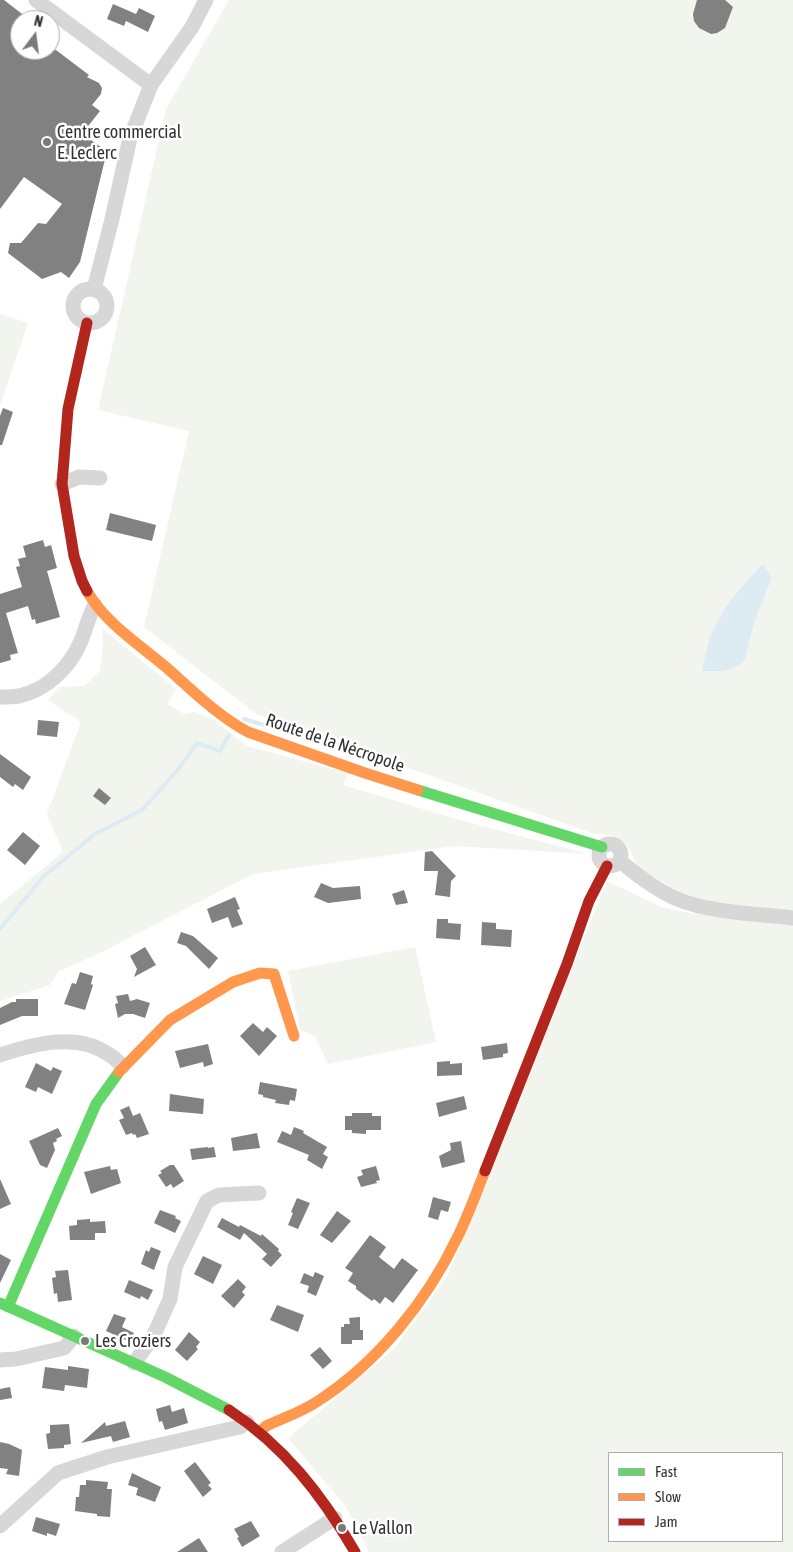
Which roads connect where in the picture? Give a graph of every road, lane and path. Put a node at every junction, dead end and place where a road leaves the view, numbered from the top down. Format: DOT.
graph roads {
  1 [pos="36,0"];
  2 [pos="206,0"];
  3 [pos="151,85"];
  4 [pos="94,289"];
  5 [pos="87,323"];
  6 [pos="100,478"];
  7 [pos="62,484"];
  8 [pos="95,605"];
  9 [pos="0,697"];
  10 [pos="602,847"];
  11 [pos="614,863"];
  12 [pos="793,918"];
  13 [pos="294,1036"];
  14 [pos="0,1055"];
  15 [pos="123,1066"];
  16 [pos="259,1193"];
  17 [pos="4,1305"];
  18 [pos="74,1336"];
  19 [pos="0,1360"];
  20 [pos="134,1363"];
  21 [pos="247,1422"];
  22 [pos="260,1432"];
  23 [pos="335,1518"];
  24 [pos="0,1526"];
  25 [pos="282,1552"];
  26 [pos="355,1552"];
  1 -- 3 [label="street"];
  2 -- 3 [label="street"];
  3 -- 4 [label="street"];
  4 -- 5 [label="street"];
  4 -- 5 [label="street"];
  5 -- 7 [label="street, Route de la Nécropole"];
  6 -- 7 [label="street"];
  7 -- 8 [label="street, Route de la Nécropole"];
  8 -- 9 [label="street"];
  8 -- 10 [label="street, Route de la Nécropole"];
  10 -- 11 [label="street"];
  11 -- 12 [label="street"];
  11 -- 22 [label="street"];
  13 -- 15 [label="street"];
  14 -- 15 [label="street"];
  15 -- 17 [label="street"];
  16 -- 20 [label="street"];
  17 -- 18 [label="street"];
  18 -- 19 [label="street"];
  18 -- 20 [label="street"];
  20 -- 21 [label="street"];
  21 -- 22 [label="street"];
  21 -- 24 [label="street"];
  22 -- 23 [label="street"];
  23 -- 25 [label="street"];
  23 -- 26 [label="street"];
}
